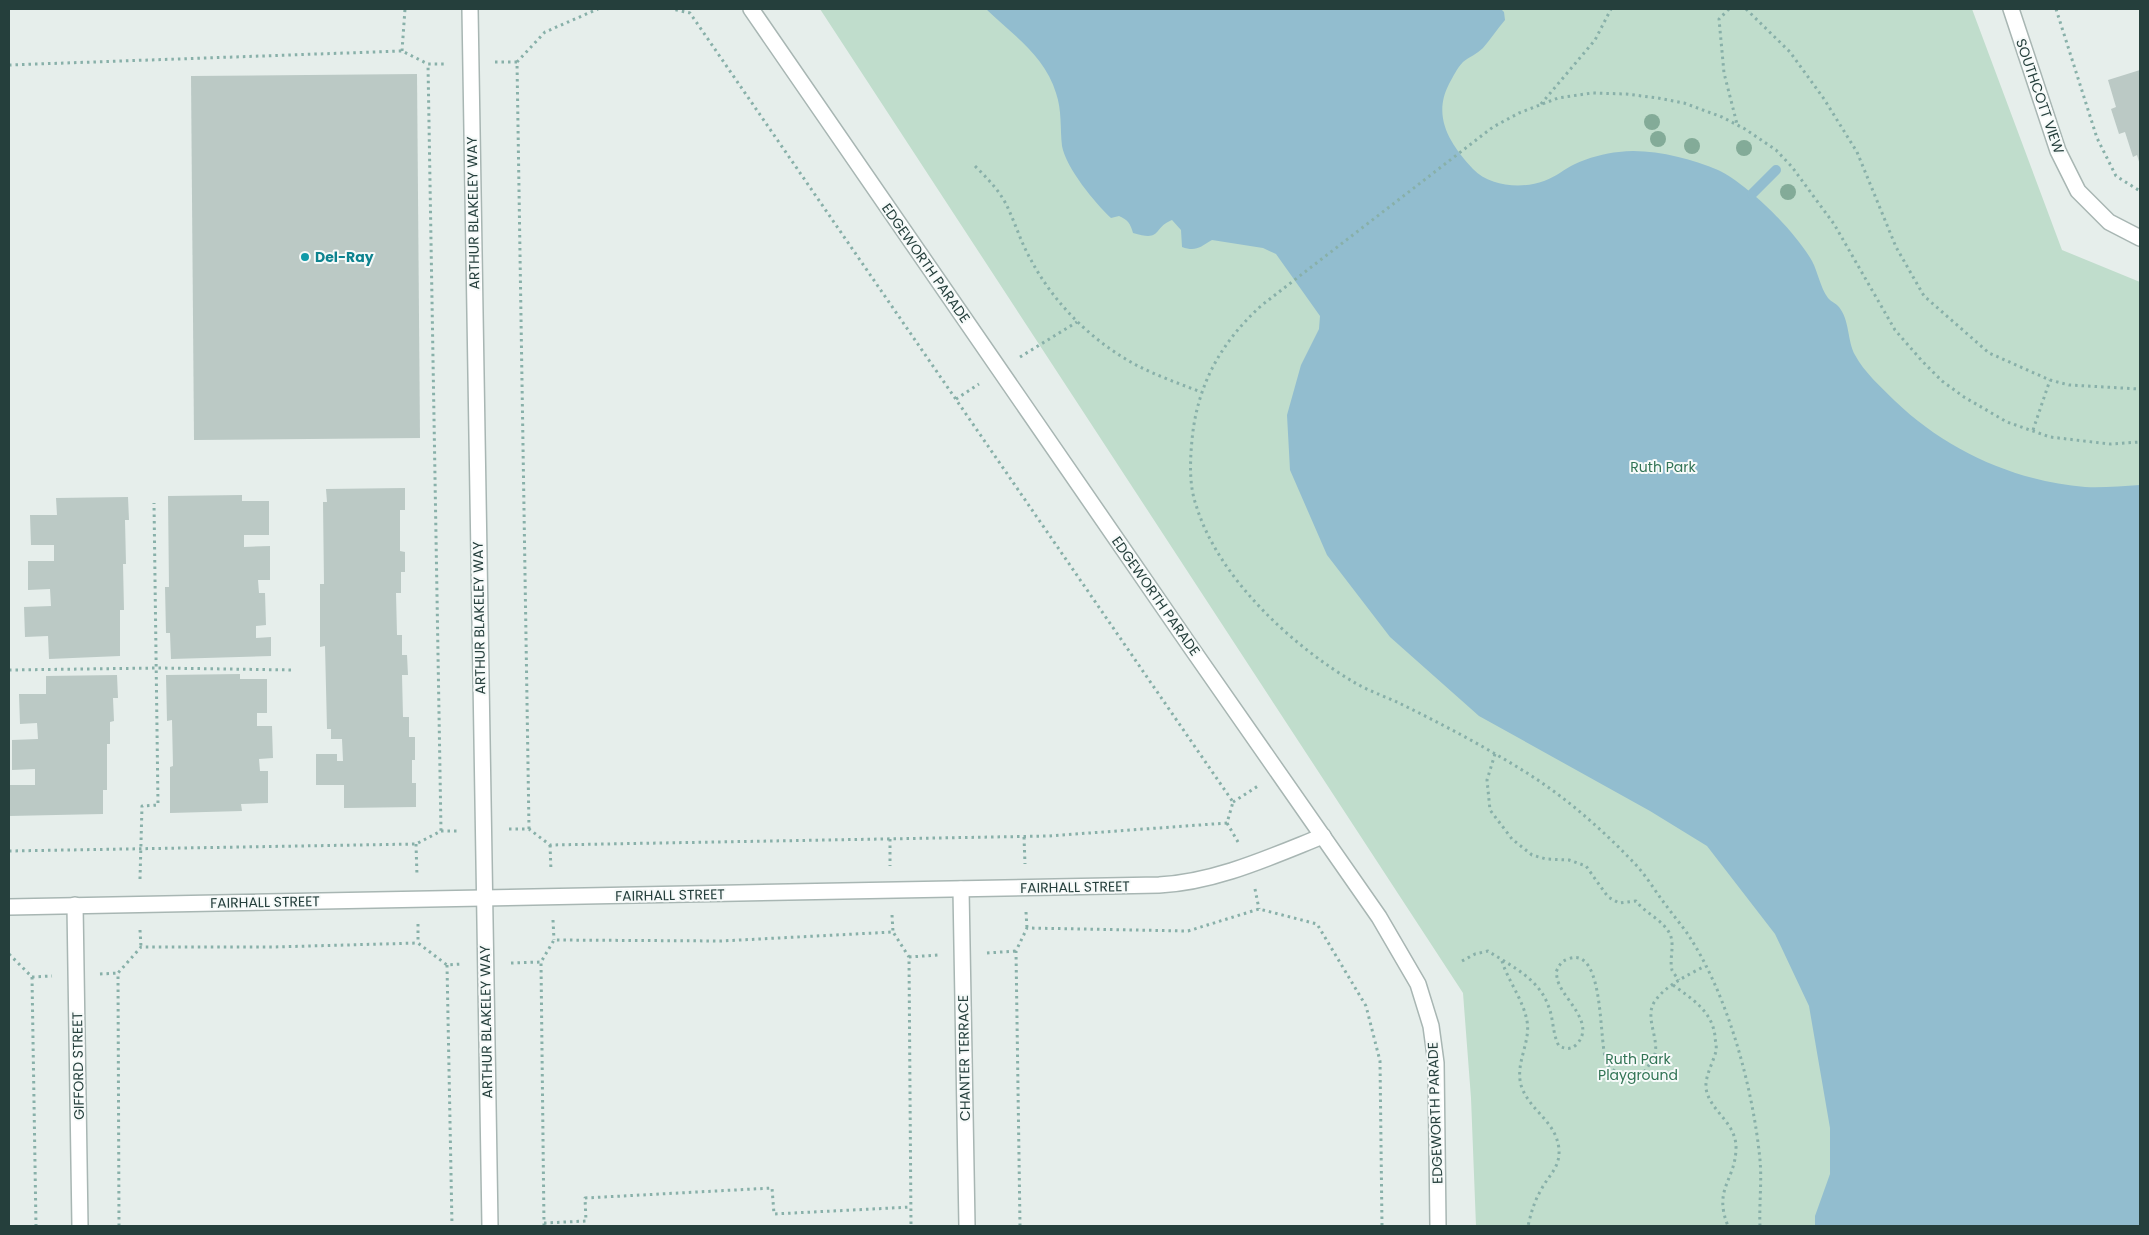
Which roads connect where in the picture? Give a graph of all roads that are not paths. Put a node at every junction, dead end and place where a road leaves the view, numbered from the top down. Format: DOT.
graph roads {
  1 [pos="470,9"];
  2 [pos="751,9"];
  3 [pos="2011,9"];
  4 [pos="2140,238"];
  5 [pos="1323,836"];
  6 [pos="961,889"];
  7 [pos="484,898"];
  8 [pos="75,905"];
  9 [pos="9,907"];
  10 [pos="80,1226"];
  11 [pos="490,1226"];
  12 [pos="967,1226"];
  13 [pos="1438,1226"];
  1 -- 7 [label="street, ARTHUR BLAKELEY WAY"];
  2 -- 5 [label="street, EDGEWORTH PARADE"];
  3 -- 4 [label="street, SOUTHCOTT VIEW"];
  5 -- 6 [label="street, FAIRHALL STREET"];
  5 -- 13 [label="street, EDGEWORTH PARADE"];
  6 -- 7 [label="street, FAIRHALL STREET"];
  6 -- 12 [label="street, CHANTER TERRACE"];
  7 -- 8 [label="street, FAIRHALL STREET"];
  7 -- 11 [label="street, ARTHUR BLAKELEY WAY"];
  8 -- 9 [label="street, FAIRHALL STREET"];
  8 -- 10 [label="street, GIFFORD STREET"];
}
